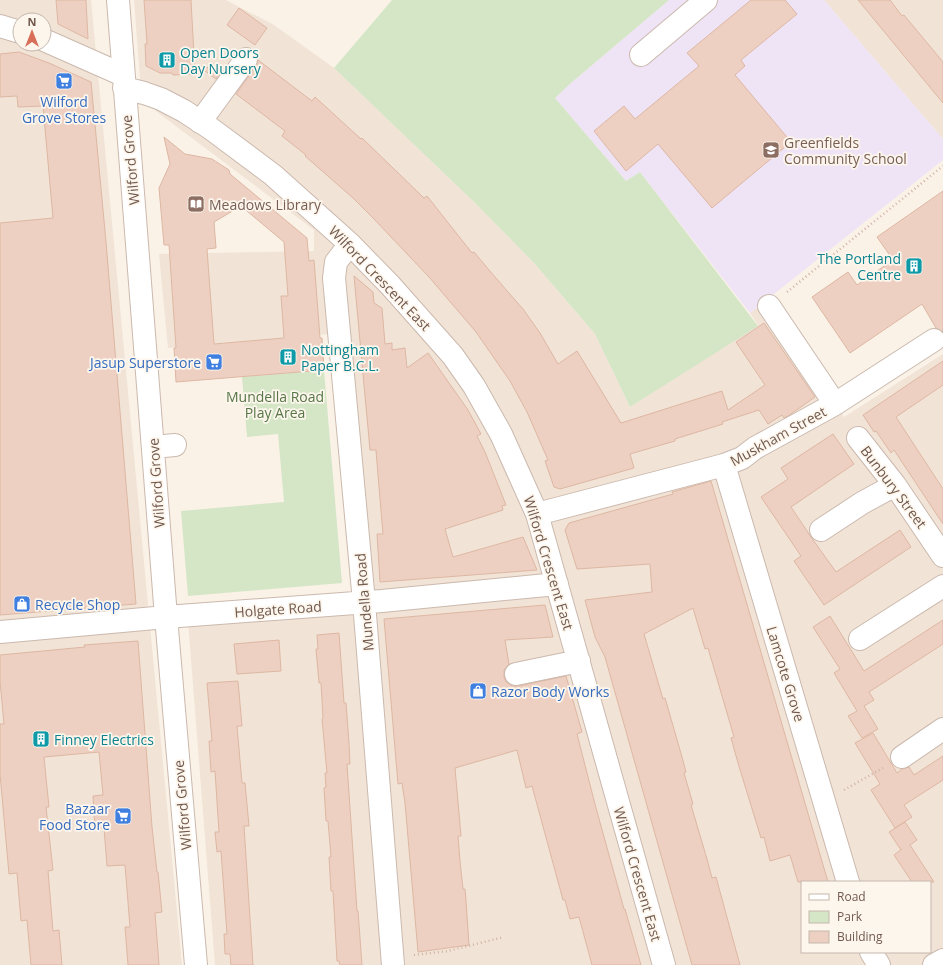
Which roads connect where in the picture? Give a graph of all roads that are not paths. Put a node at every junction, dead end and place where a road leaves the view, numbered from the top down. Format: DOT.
graph roads {
  1 [pos="118,0"];
  2 [pos="706,0"];
  3 [pos="0,26"];
  4 [pos="12,30"];
  5 [pos="52,44"];
  6 [pos="641,55"];
  7 [pos="246,59"];
  8 [pos="124,82"];
  9 [pos="200,122"];
  10 [pos="350,244"];
  11 [pos="769,306"];
  12 [pos="934,340"];
  13 [pos="835,404"];
  14 [pos="858,438"];
  15 [pos="175,445"];
  16 [pos="153,447"];
  17 [pos="724,465"];
  18 [pos="895,485"];
  19 [pos="537,514"];
  20 [pos="821,530"];
  21 [pos="937,532"];
  22 [pos="943,556"];
  23 [pos="557,584"];
  24 [pos="943,586"];
  25 [pos="364,602"];
  26 [pos="166,617"];
  27 [pos="0,632"];
  28 [pos="860,639"];
  29 [pos="579,661"];
  30 [pos="516,674"];
  31 [pos="943,729"];
  32 [pos="902,757"];
  33 [pos="848,881"];
  34 [pos="872,953"];
  35 [pos="943,960"];
  36 [pos="392,962"];
  37 [pos="196,965"];
  38 [pos="664,965"];
  39 [pos="879,965"];
  40 [pos="934,965"];
  1 -- 8 [label="street, Wilford Grove"];
  2 -- 6 [label="street"];
  3 -- 4 [label="street"];
  5 -- 8 [label="street, Wilford Crescent East"];
  7 -- 9 [label="street"];
  8 -- 9 [label="street, Wilford Crescent East"];
  8 -- 16 [label="street, Wilford Grove"];
  9 -- 10 [label="street, Wilford Crescent East"];
  10 -- 19 [label="street, Wilford Crescent East"];
  10 -- 25 [label="street, Mundella Road"];
  11 -- 13 [label="street"];
  12 -- 13 [label="street, Muskham Street"];
  13 -- 17 [label="street, Muskham Street"];
  14 -- 18 [label="street, Bunbury Street"];
  15 -- 16 [label="street"];
  16 -- 26 [label="street, Wilford Grove"];
  17 -- 19 [label="street, Muskham Street"];
  17 -- 33 [label="street, Lamcote Grove"];
  18 -- 20 [label="street"];
  18 -- 21 [label="street, Bunbury Street"];
  19 -- 23 [label="street, Wilford Crescent East"];
  21 -- 22 [label="street, Bunbury Street"];
  23 -- 25 [label="street, Holgate Road"];
  23 -- 29 [label="street, Wilford Crescent East"];
  24 -- 28 [label="street"];
  25 -- 26 [label="street, Holgate Road"];
  25 -- 36 [label="street, Mundella Road"];
  26 -- 27 [label="street, Holgate Road"];
  26 -- 37 [label="street, Wilford Grove"];
  29 -- 30 [label="street"];
  29 -- 38 [label="street, Wilford Crescent East"];
  31 -- 32 [label="street"];
  34 -- 39 [label="street"];
  35 -- 40 [label="street"];
}
